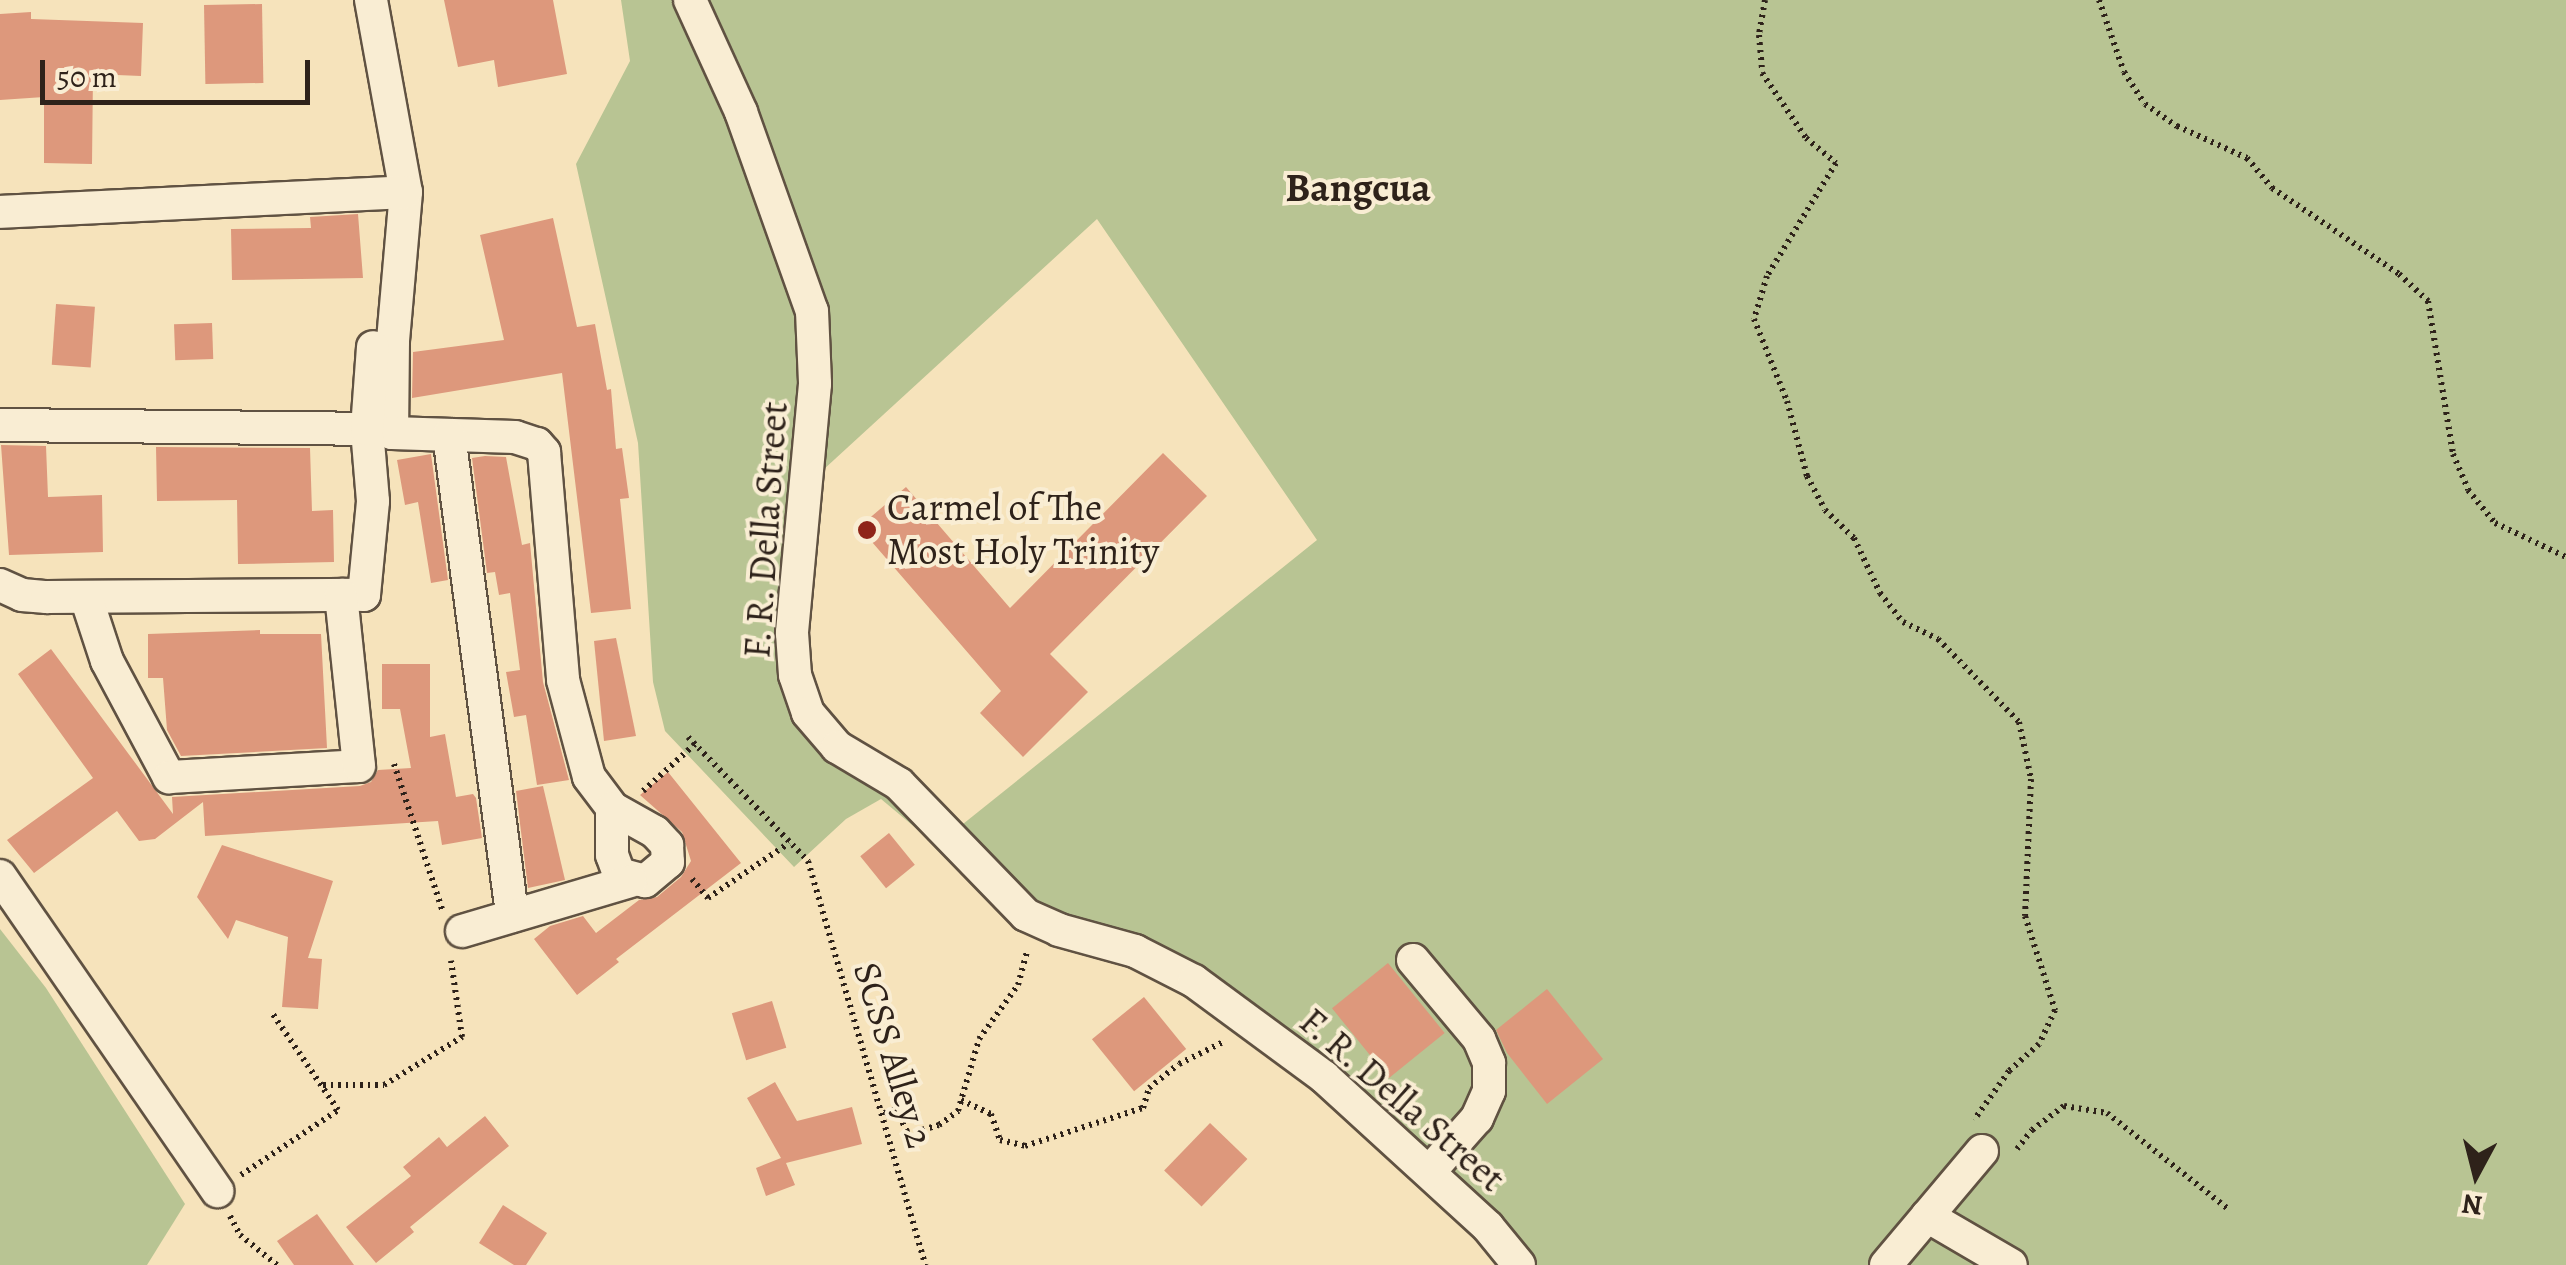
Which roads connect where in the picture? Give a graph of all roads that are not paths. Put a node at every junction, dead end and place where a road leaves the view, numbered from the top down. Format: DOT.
graph roads {
  1 [pos="371,0"];
  2 [pos="690,0"];
  3 [pos="398,193"];
  4 [pos="0,212"];
  5 [pos="0,425"];
  6 [pos="367,429"];
  7 [pos="449,434"];
  8 [pos="7,592"];
  9 [pos="341,595"];
  10 [pos="86,597"];
  11 [pos="616,810"];
  12 [pos="0,876"];
  13 [pos="630,880"];
  14 [pos="512,916"];
  15 [pos="452,931"];
  16 [pos="1413,960"];
  17 [pos="1972,1142"];
  18 [pos="1429,1172"];
  19 [pos="217,1191"];
  20 [pos="1927,1216"];
  21 [pos="1519,1265"];
  22 [pos="1886,1265"];
  23 [pos="2011,1265"];
  1 -- 3 [label="street"];
  2 -- 18 [label="street, F. R. Della Street"];
  3 -- 4 [label="street"];
  3 -- 6 [label="street"];
  3 -- 7 [label="street"];
  5 -- 6 [label="street"];
  6 -- 9 [label="street"];
  7 -- 11 [label="street"];
  7 -- 14 [label="street"];
  8 -- 10 [label="street"];
  9 -- 10 [label="street"];
  9 -- 10 [label="street"];
  11 -- 13 [label="street"];
  11 -- 13 [label="street"];
  12 -- 19 [label="street"];
  13 -- 14 [label="street"];
  14 -- 15 [label="street"];
  16 -- 18 [label="street"];
  17 -- 20 [label="street"];
  18 -- 21 [label="street, F. R. Della Street"];
  20 -- 22 [label="street"];
  20 -- 23 [label="street"];
}
